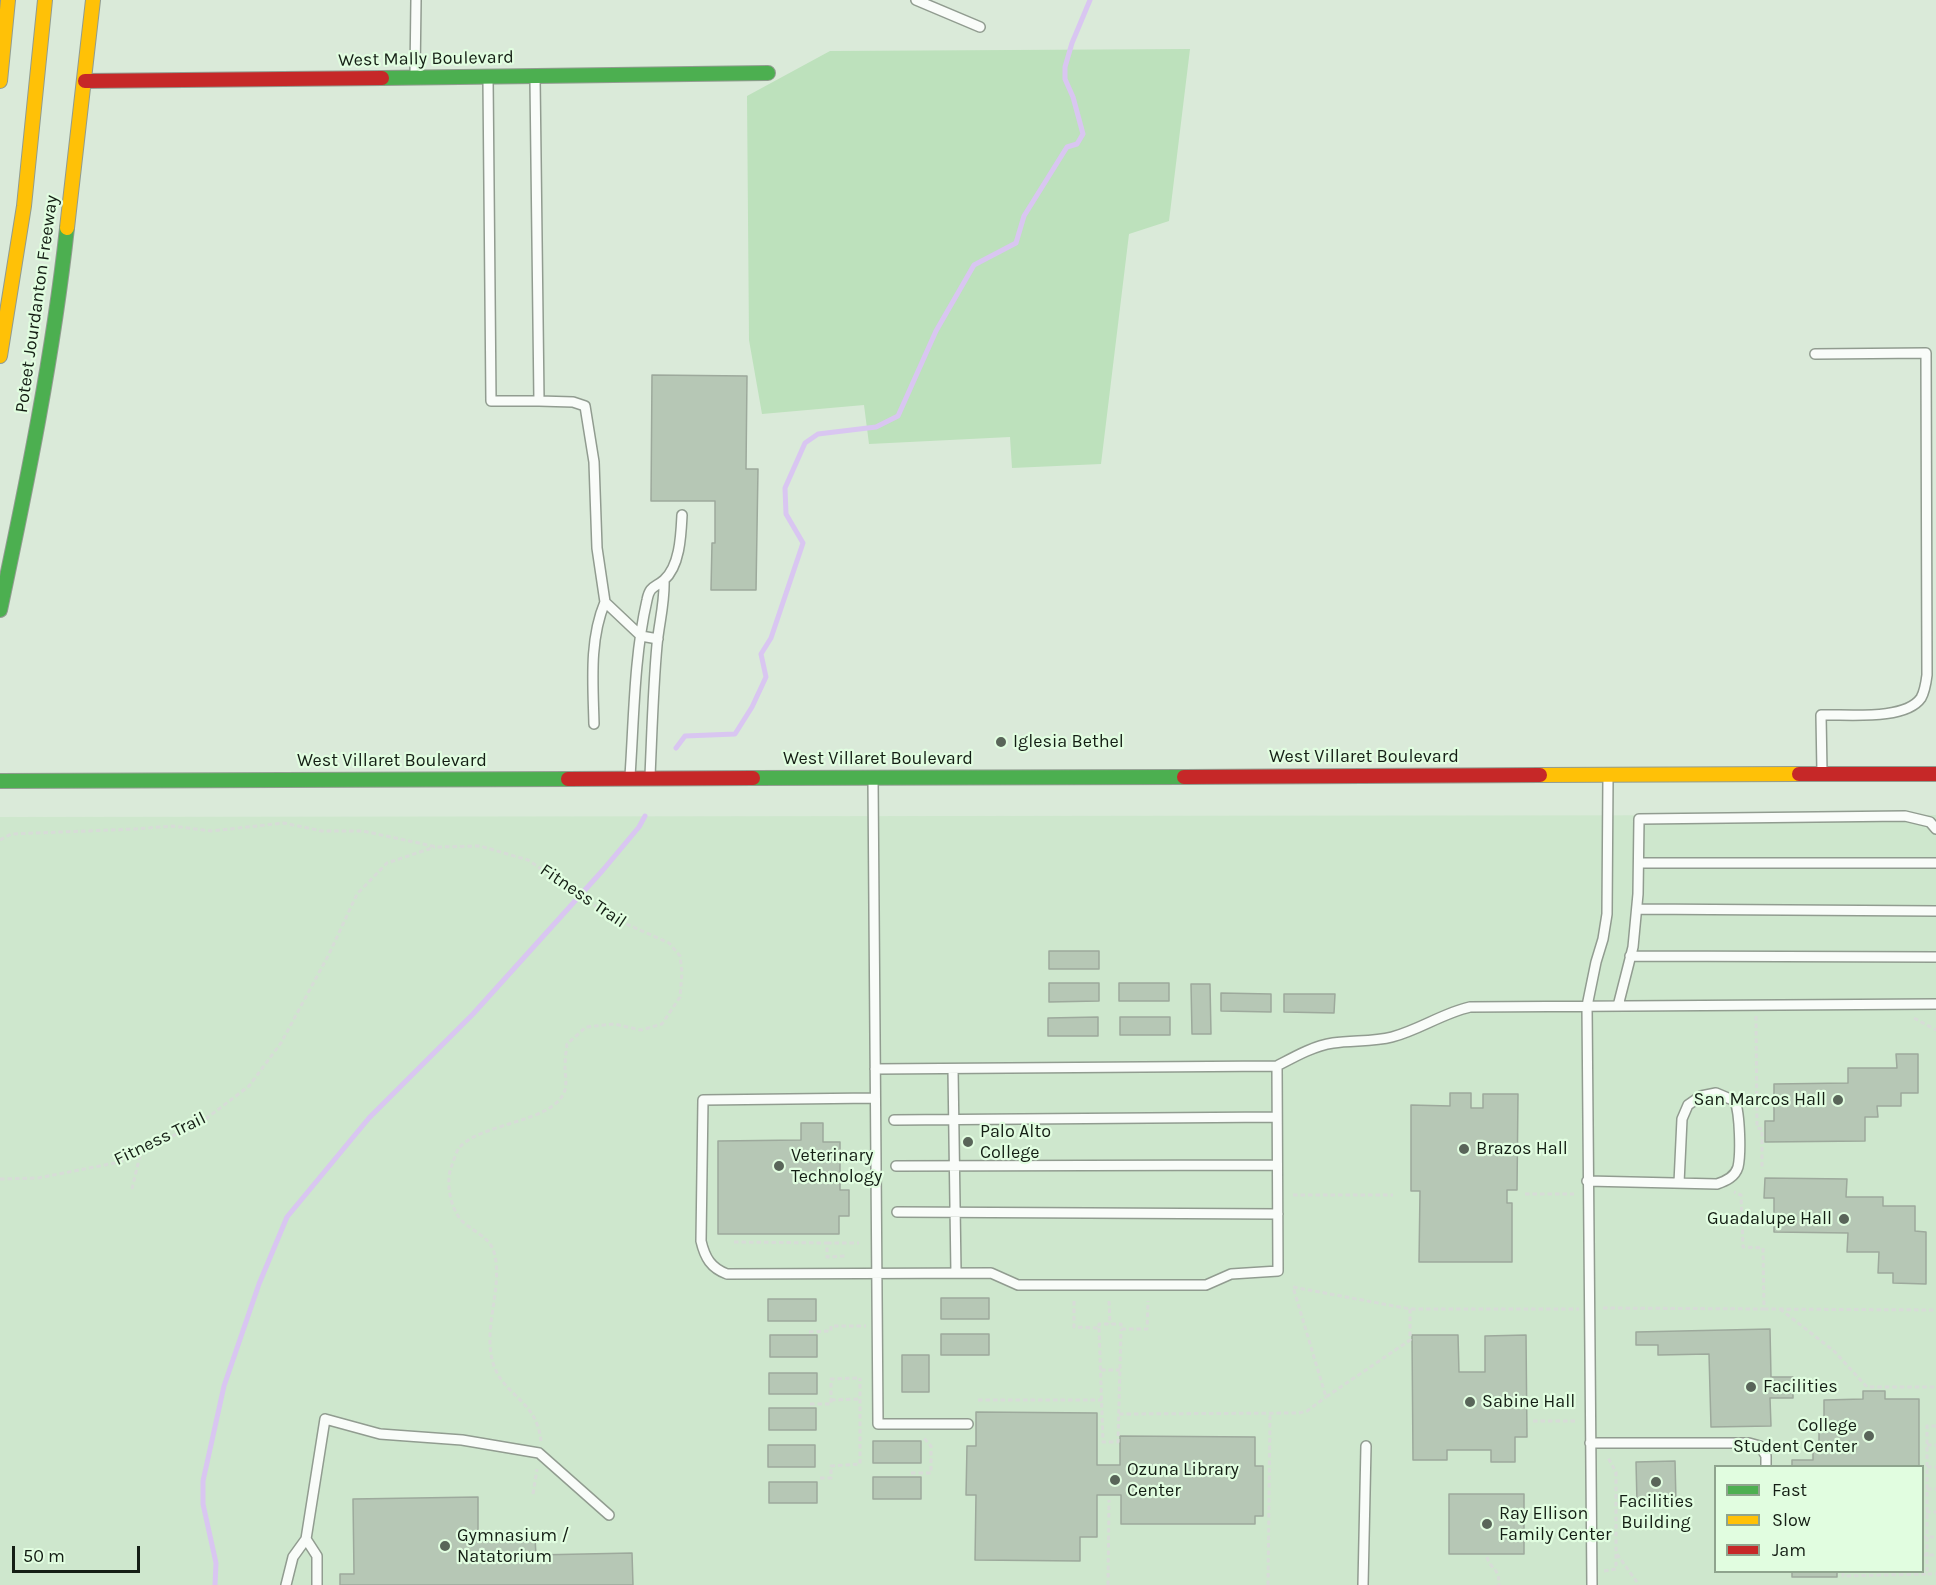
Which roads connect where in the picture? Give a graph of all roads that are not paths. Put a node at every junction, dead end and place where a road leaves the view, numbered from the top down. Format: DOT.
graph roads {
  1 [pos="8,0"];
  2 [pos="45,0"];
  3 [pos="93,0"];
  4 [pos="416,0"];
  5 [pos="916,0"];
  6 [pos="980,27"];
  7 [pos="768,73"];
  8 [pos="488,76"];
  9 [pos="535,76"];
  10 [pos="415,77"];
  11 [pos="0,81"];
  12 [pos="85,81"];
  13 [pos="1815,354"];
  14 [pos="0,356"];
  15 [pos="539,402"];
  16 [pos="682,515"];
  17 [pos="664,580"];
  18 [pos="605,602"];
  19 [pos="0,610"];
  20 [pos="641,636"];
  21 [pos="658,639"];
  22 [pos="594,724"];
  23 [pos="1608,774"];
  24 [pos="1822,774"];
  25 [pos="1936,774"];
  26 [pos="873,777"];
  27 [pos="629,778"];
  28 [pos="650,778"];
  29 [pos="0,781"];
  30 [pos="1936,830"];
  31 [pos="1936,862"];
  32 [pos="1639,863"];
  33 [pos="1637,909"];
  34 [pos="1936,911"];
  35 [pos="1630,956"];
  36 [pos="1936,957"];
  37 [pos="1936,1004"];
  38 [pos="1587,1006"];
  39 [pos="1618,1006"];
  40 [pos="1277,1066"];
  41 [pos="875,1069"];
  42 [pos="953,1069"];
  43 [pos="875,1098"];
  44 [pos="1277,1117"];
  45 [pos="954,1119"];
  46 [pos="894,1120"];
  47 [pos="1277,1165"];
  48 [pos="896,1166"];
  49 [pos="954,1166"];
  50 [pos="1587,1181"];
  51 [pos="1679,1183"];
  52 [pos="897,1212"];
  53 [pos="955,1212"];
  54 [pos="1278,1214"];
  55 [pos="875,1273"];
  56 [pos="956,1273"];
  57 [pos="968,1424"];
  58 [pos="1590,1443"];
  59 [pos="1365,1446"];
  60 [pos="1766,1465"];
  61 [pos="609,1515"];
  62 [pos="306,1539"];
  63 [pos="286,1585"];
  64 [pos="317,1585"];
  65 [pos="1363,1585"];
  66 [pos="1592,1585"];
  1 -- 11 [label="street"];
  2 -- 14 [label="street, Poteet Jourdanton Freeway"];
  3 -- 12 [label="street, Poteet Jourdanton Freeway"];
  4 -- 10 [label="lane"];
  5 -- 6 [label="lane"];
  7 -- 9 [label="street, West Mally Boulevard"];
  8 -- 9 [label="street, West Mally Boulevard"];
  8 -- 10 [label="street, West Mally Boulevard"];
  8 -- 15 [label="lane"];
  9 -- 15 [label="lane"];
  10 -- 12 [label="street, West Mally Boulevard"];
  12 -- 19 [label="street, Poteet Jourdanton Freeway"];
  13 -- 24 [label="lane"];
  15 -- 18 [label="lane"];
  16 -- 17 [label="lane"];
  17 -- 20 [label="lane"];
  17 -- 21 [label="lane"];
  18 -- 20 [label="lane"];
  18 -- 22 [label="lane"];
  20 -- 21 [label="lane"];
  20 -- 27 [label="lane"];
  21 -- 28 [label="lane"];
  23 -- 24 [label="street, West Villaret Boulevard"];
  23 -- 26 [label="street, West Villaret Boulevard"];
  23 -- 38 [label="lane"];
  24 -- 25 [label="street, West Villaret Boulevard"];
  26 -- 28 [label="street, West Villaret Boulevard"];
  26 -- 41 [label="lane"];
  27 -- 28 [label="street, West Villaret Boulevard"];
  27 -- 29 [label="street, West Villaret Boulevard"];
  30 -- 32 [label="lane"];
  31 -- 32 [label="lane"];
  32 -- 33 [label="lane"];
  33 -- 34 [label="lane"];
  33 -- 35 [label="lane"];
  35 -- 36 [label="lane"];
  35 -- 39 [label="lane"];
  37 -- 39 [label="lane"];
  38 -- 39 [label="lane"];
  38 -- 40 [label="lane"];
  38 -- 50 [label="lane"];
  40 -- 42 [label="lane"];
  40 -- 44 [label="lane"];
  41 -- 42 [label="lane"];
  41 -- 43 [label="lane"];
  42 -- 45 [label="lane"];
  43 -- 55 [label="lane"];
  43 -- 55 [label="lane"];
  44 -- 45 [label="lane"];
  44 -- 47 [label="lane"];
  45 -- 46 [label="lane"];
  45 -- 49 [label="lane"];
  47 -- 49 [label="lane"];
  47 -- 54 [label="lane"];
  48 -- 49 [label="lane"];
  49 -- 53 [label="lane"];
  50 -- 51 [label="lane"];
  50 -- 58 [label="lane"];
  51 -- 51 [label="lane"];
  52 -- 53 [label="lane"];
  53 -- 54 [label="lane"];
  53 -- 56 [label="lane"];
  54 -- 56 [label="lane"];
  55 -- 56 [label="lane"];
  55 -- 57 [label="lane"];
  58 -- 60 [label="lane"];
  58 -- 66 [label="lane"];
  59 -- 65 [label="lane"];
  61 -- 62 [label="lane"];
  62 -- 63 [label="lane"];
  62 -- 64 [label="lane"];
}
